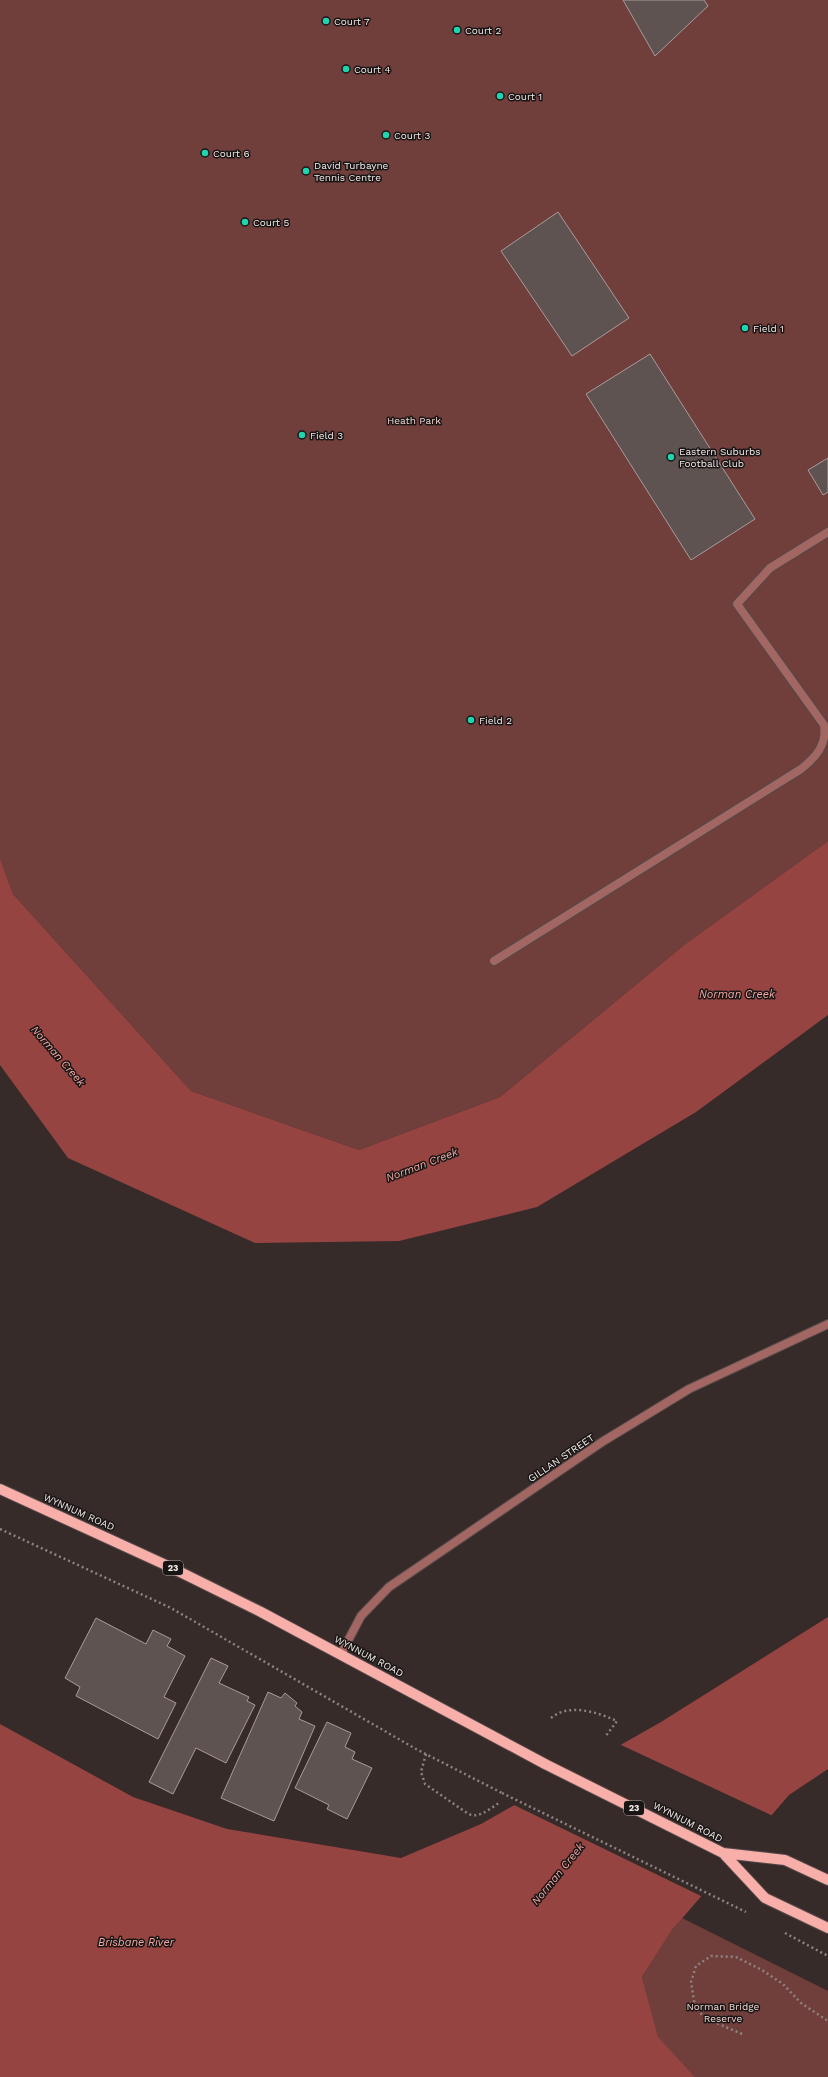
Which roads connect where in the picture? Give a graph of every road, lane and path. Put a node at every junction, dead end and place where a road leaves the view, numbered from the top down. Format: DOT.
graph roads {
  1 [pos="828,532"];
  2 [pos="494,961"];
  3 [pos="828,1324"];
  4 [pos="0,1490"];
  5 [pos="0,1528"];
  6 [pos="341,1654"];
  7 [pos="550,1718"];
  8 [pos="605,1737"];
  9 [pos="426,1754"];
  10 [pos="500,1803"];
  11 [pos="723,1853"];
  12 [pos="828,1880"];
  13 [pos="752,1916"];
  14 [pos="828,1928"];
  15 [pos="780,1931"];
  16 [pos="828,1956"];
  17 [pos="828,2021"];
  18 [pos="742,2034"];
  1 -- 2 [label="street"];
  3 -- 6 [label="street, GILLAN STREET"];
  4 -- 6 [label="main road, WYNNUM ROAD / 23"];
  5 -- 9 [label="path"];
  6 -- 11 [label="main road, WYNNUM ROAD / 23, bridge"];
  7 -- 8 [label="path"];
  9 -- 10 [label="path"];
  9 -- 13 [label="path, bridge"];
  11 -- 12 [label="main road, 23"];
  11 -- 14 [label="main road, 23"];
  15 -- 16 [label="path"];
  17 -- 18 [label="path"];
}
